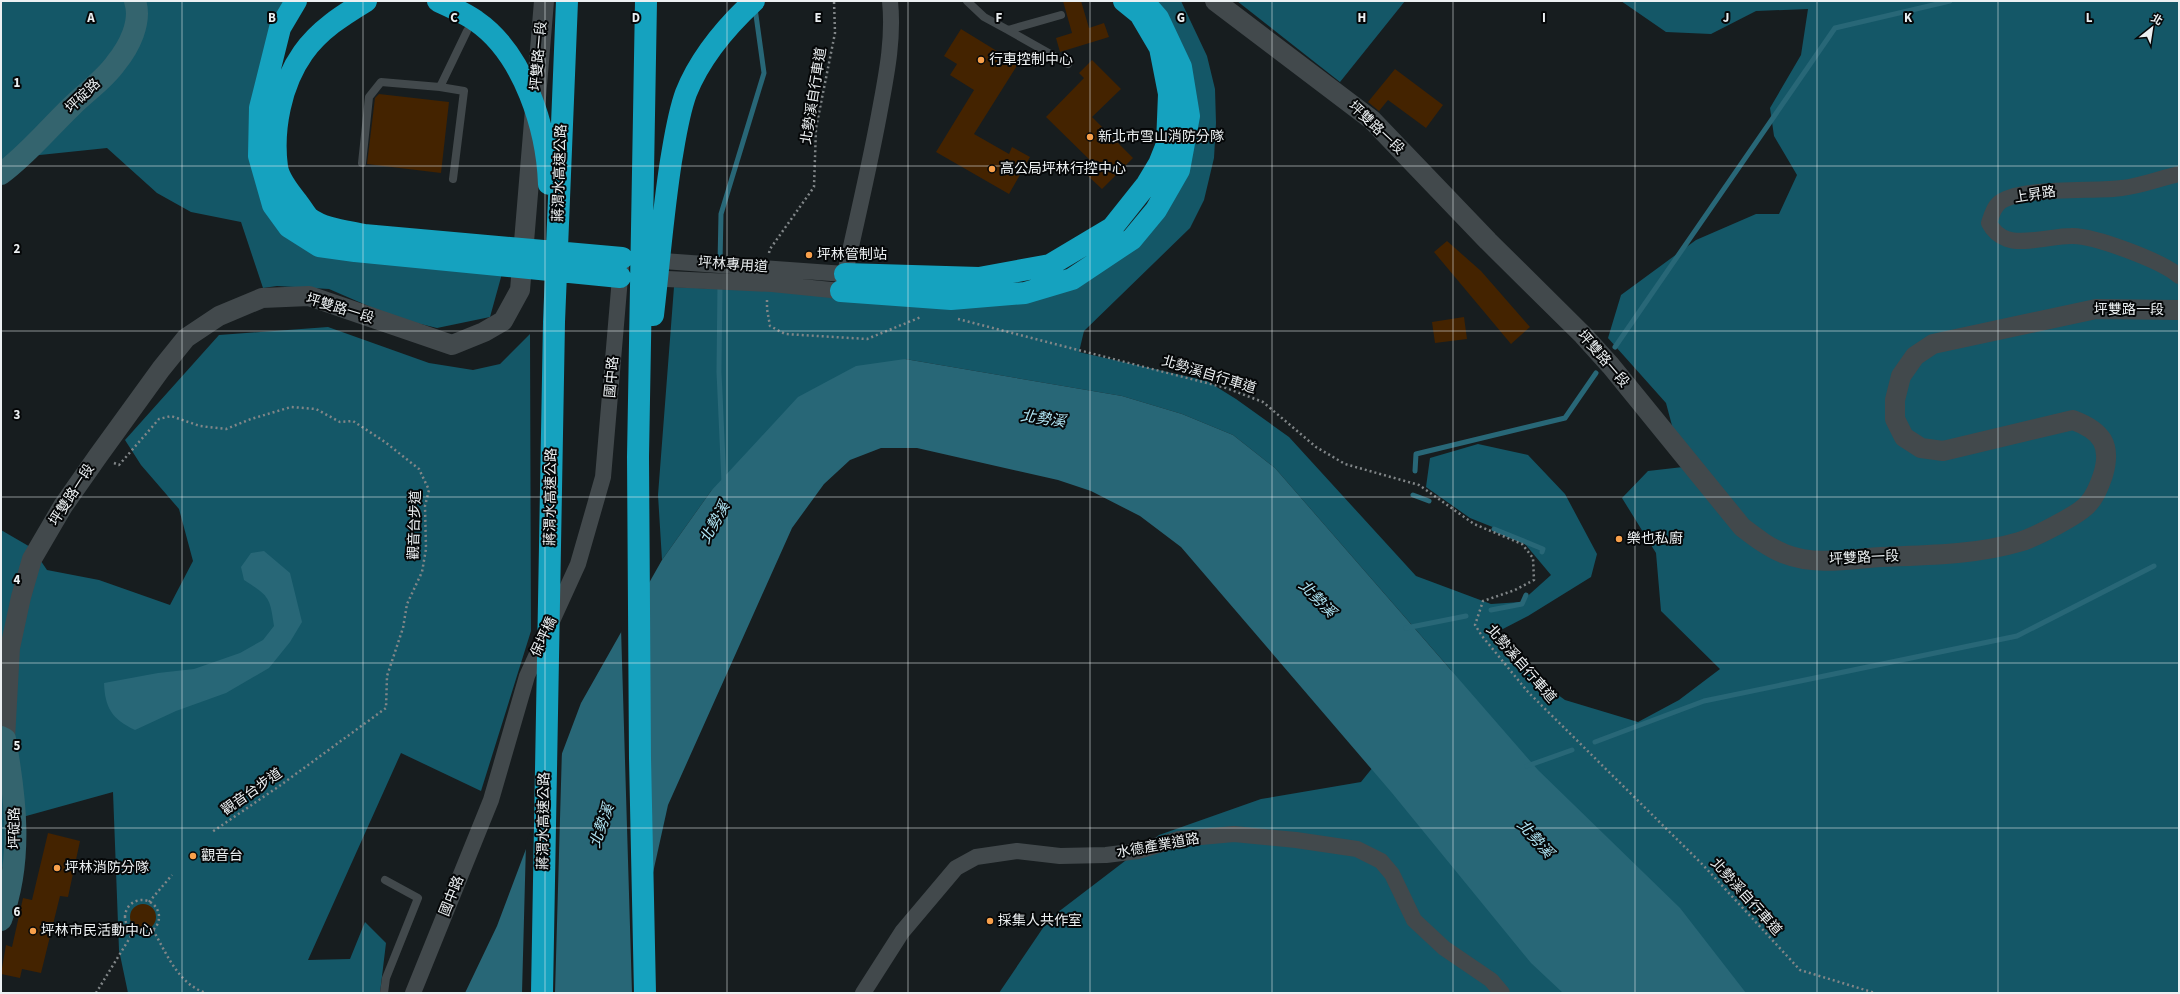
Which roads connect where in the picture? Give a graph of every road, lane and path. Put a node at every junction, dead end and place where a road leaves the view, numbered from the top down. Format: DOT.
graph roads {
  1 [pos="135,1"];
  2 [pos="296,1"];
  3 [pos="366,1"];
  4 [pos="438,1"];
  5 [pos="544,1"];
  6 [pos="567,1"];
  7 [pos="646,1"];
  8 [pos="754,1"];
  9 [pos="834,1"];
  10 [pos="890,1"];
  11 [pos="967,1"];
  12 [pos="1124,1"];
  13 [pos="1143,1"];
  14 [pos="1215,1"];
  15 [pos="1061,16"];
  16 [pos="1008,30"];
  17 [pos="467,31"];
  18 [pos="1068,64"];
  19 [pos="440,87"];
  20 [pos="362,163"];
  21 [pos="1,174"];
  22 [pos="2179,174"];
  23 [pos="453,179"];
  24 [pos="507,257"];
  25 [pos="621,268"];
  26 [pos="770,276"];
  27 [pos="2179,276"];
  28 [pos="843,282"];
  29 [pos="2179,310"];
  30 [pos="924,316"];
  31 [pos="950,317"];
  32 [pos="554,322"];
  33 [pos="98,456"];
  34 [pos="638,457"];
  35 [pos="603,477"];
  36 [pos="3,738"];
  37 [pos="491,800"];
  38 [pos="212,832"];
  39 [pos="172,875"];
  40 [pos="385,880"];
  41 [pos="149,902"];
  42 [pos="1,920"];
  43 [pos="153,930"];
  44 [pos="134,931"];
  45 [pos="96,993"];
  46 [pos="206,993"];
  47 [pos="384,993"];
  48 [pos="413,993"];
  49 [pos="542,993"];
  50 [pos="645,993"];
  51 [pos="863,993"];
  52 [pos="1502,993"];
  53 [pos="1875,993"];
  1 -- 21 [label="main road, 坪碇路"];
  2 -- 24 [label="highway"];
  3 -- 24 [label="highway"];
  4 -- 32 [label="highway"];
  5 -- 33 [label="street, 坪雙路一段"];
  6 -- 32 [label="highway, 蔣渭水高速公路"];
  7 -- 34 [label="highway"];
  8 -- 34 [label="highway"];
  9 -- 26 [label="path, 北勢溪自行車道"];
  10 -- 28 [label="street"];
  11 -- 16 [label="lane"];
  12 -- 28 [label="highway"];
  13 -- 28 [label="highway"];
  14 -- 29 [label="street, 坪雙路一段"];
  15 -- 16 [label="lane"];
  16 -- 18 [label="lane"];
  17 -- 19 [label="lane"];
  19 -- 20 [label="lane"];
  19 -- 23 [label="lane"];
  22 -- 27 [label="street, 上昇路"];
  24 -- 25 [label="highway"];
  25 -- 26 [label="street, 坪林專用道"];
  25 -- 26 [label="street, 坪林專用道"];
  25 -- 35 [label="street, 國中路"];
  26 -- 28 [label="street, 坪林專用道"];
  26 -- 30 [label="path, 北勢溪自行車道"];
  31 -- 53 [label="path, 北勢溪自行車道"];
  32 -- 49 [label="highway, 蔣渭水高速公路"];
  33 -- 36 [label="street, 坪雙路一段"];
  33 -- 38 [label="path, 觀音台步道"];
  34 -- 50 [label="highway"];
  35 -- 37 [label="street, 保坪橋"];
  36 -- 42 [label="main road, 坪碇路"];
  37 -- 48 [label="street, 國中路"];
  39 -- 41 [label="path"];
  40 -- 47 [label="lane"];
  41 -- 43 [label="path"];
  41 -- 44 [label="path"];
  43 -- 44 [label="path"];
  43 -- 46 [label="path"];
  44 -- 45 [label="path"];
  51 -- 52 [label="street, 水德產業道路"];
}
